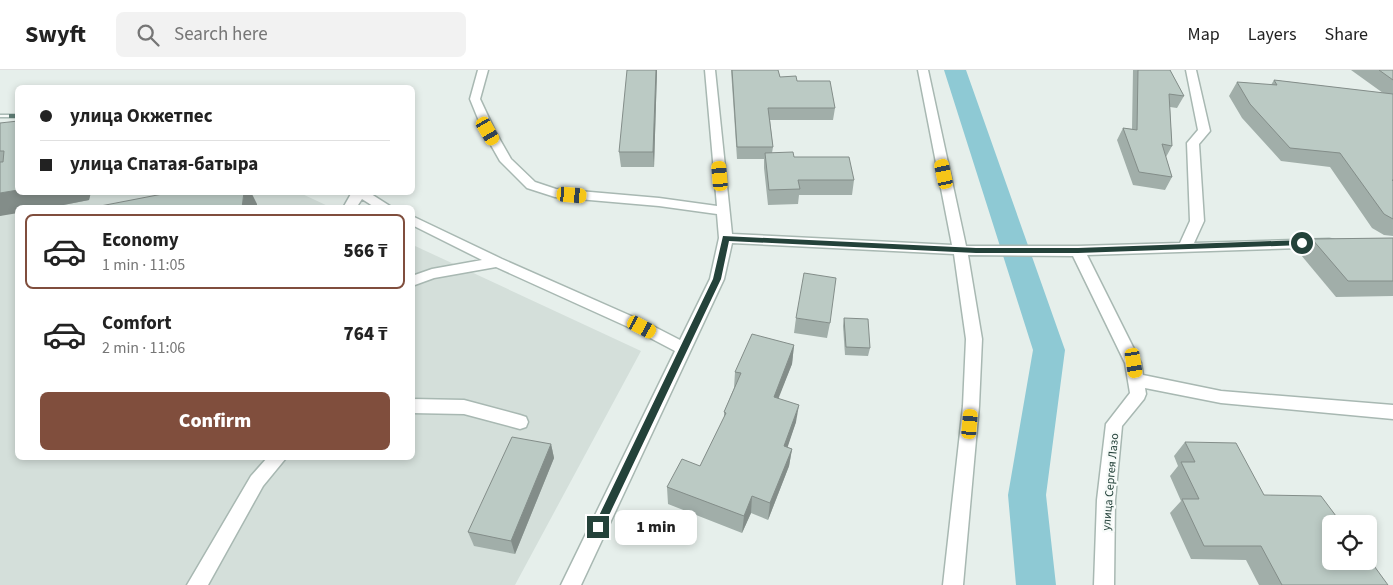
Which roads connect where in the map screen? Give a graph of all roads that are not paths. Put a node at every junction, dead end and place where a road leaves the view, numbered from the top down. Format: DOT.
graph roads {
  1 [pos="483,70"];
  2 [pos="710,70"];
  3 [pos="923,70"];
  4 [pos="1191,70"];
  5 [pos="362,195"];
  6 [pos="381,205"];
  7 [pos="723,211"];
  8 [pos="415,221"];
  9 [pos="726,238"];
  10 [pos="1340,243"];
  11 [pos="1186,246"];
  12 [pos="968,251"];
  13 [pos="1078,251"];
  14 [pos="497,262"];
  15 [pos="415,280"];
  16 [pos="684,349"];
  17 [pos="1136,380"];
  18 [pos="415,406"];
  19 [pos="1393,412"];
  20 [pos="520,422"];
  21 [pos="275,460"];
  22 [pos="197,585"];
  23 [pos="571,585"];
  24 [pos="953,585"];
  25 [pos="1104,585"];
  1 -- 7 [label="street"];
  2 -- 7 [label="street"];
  3 -- 12 [label="street"];
  4 -- 11 [label="street"];
  5 -- 6 [label="street"];
  7 -- 9 [label="street"];
  8 -- 14 [label="street"];
  9 -- 12 [label="street"];
  9 -- 16 [label="street"];
  10 -- 11 [label="street"];
  11 -- 13 [label="street"];
  12 -- 13 [label="street"];
  12 -- 24 [label="street"];
  13 -- 17 [label="street, улица Сергея Лазо"];
  14 -- 15 [label="street"];
  14 -- 16 [label="street"];
  16 -- 23 [label="street"];
  17 -- 19 [label="street"];
  17 -- 25 [label="street, улица Сергея Лазо"];
  18 -- 20 [label="street"];
  21 -- 22 [label="street"];
}
